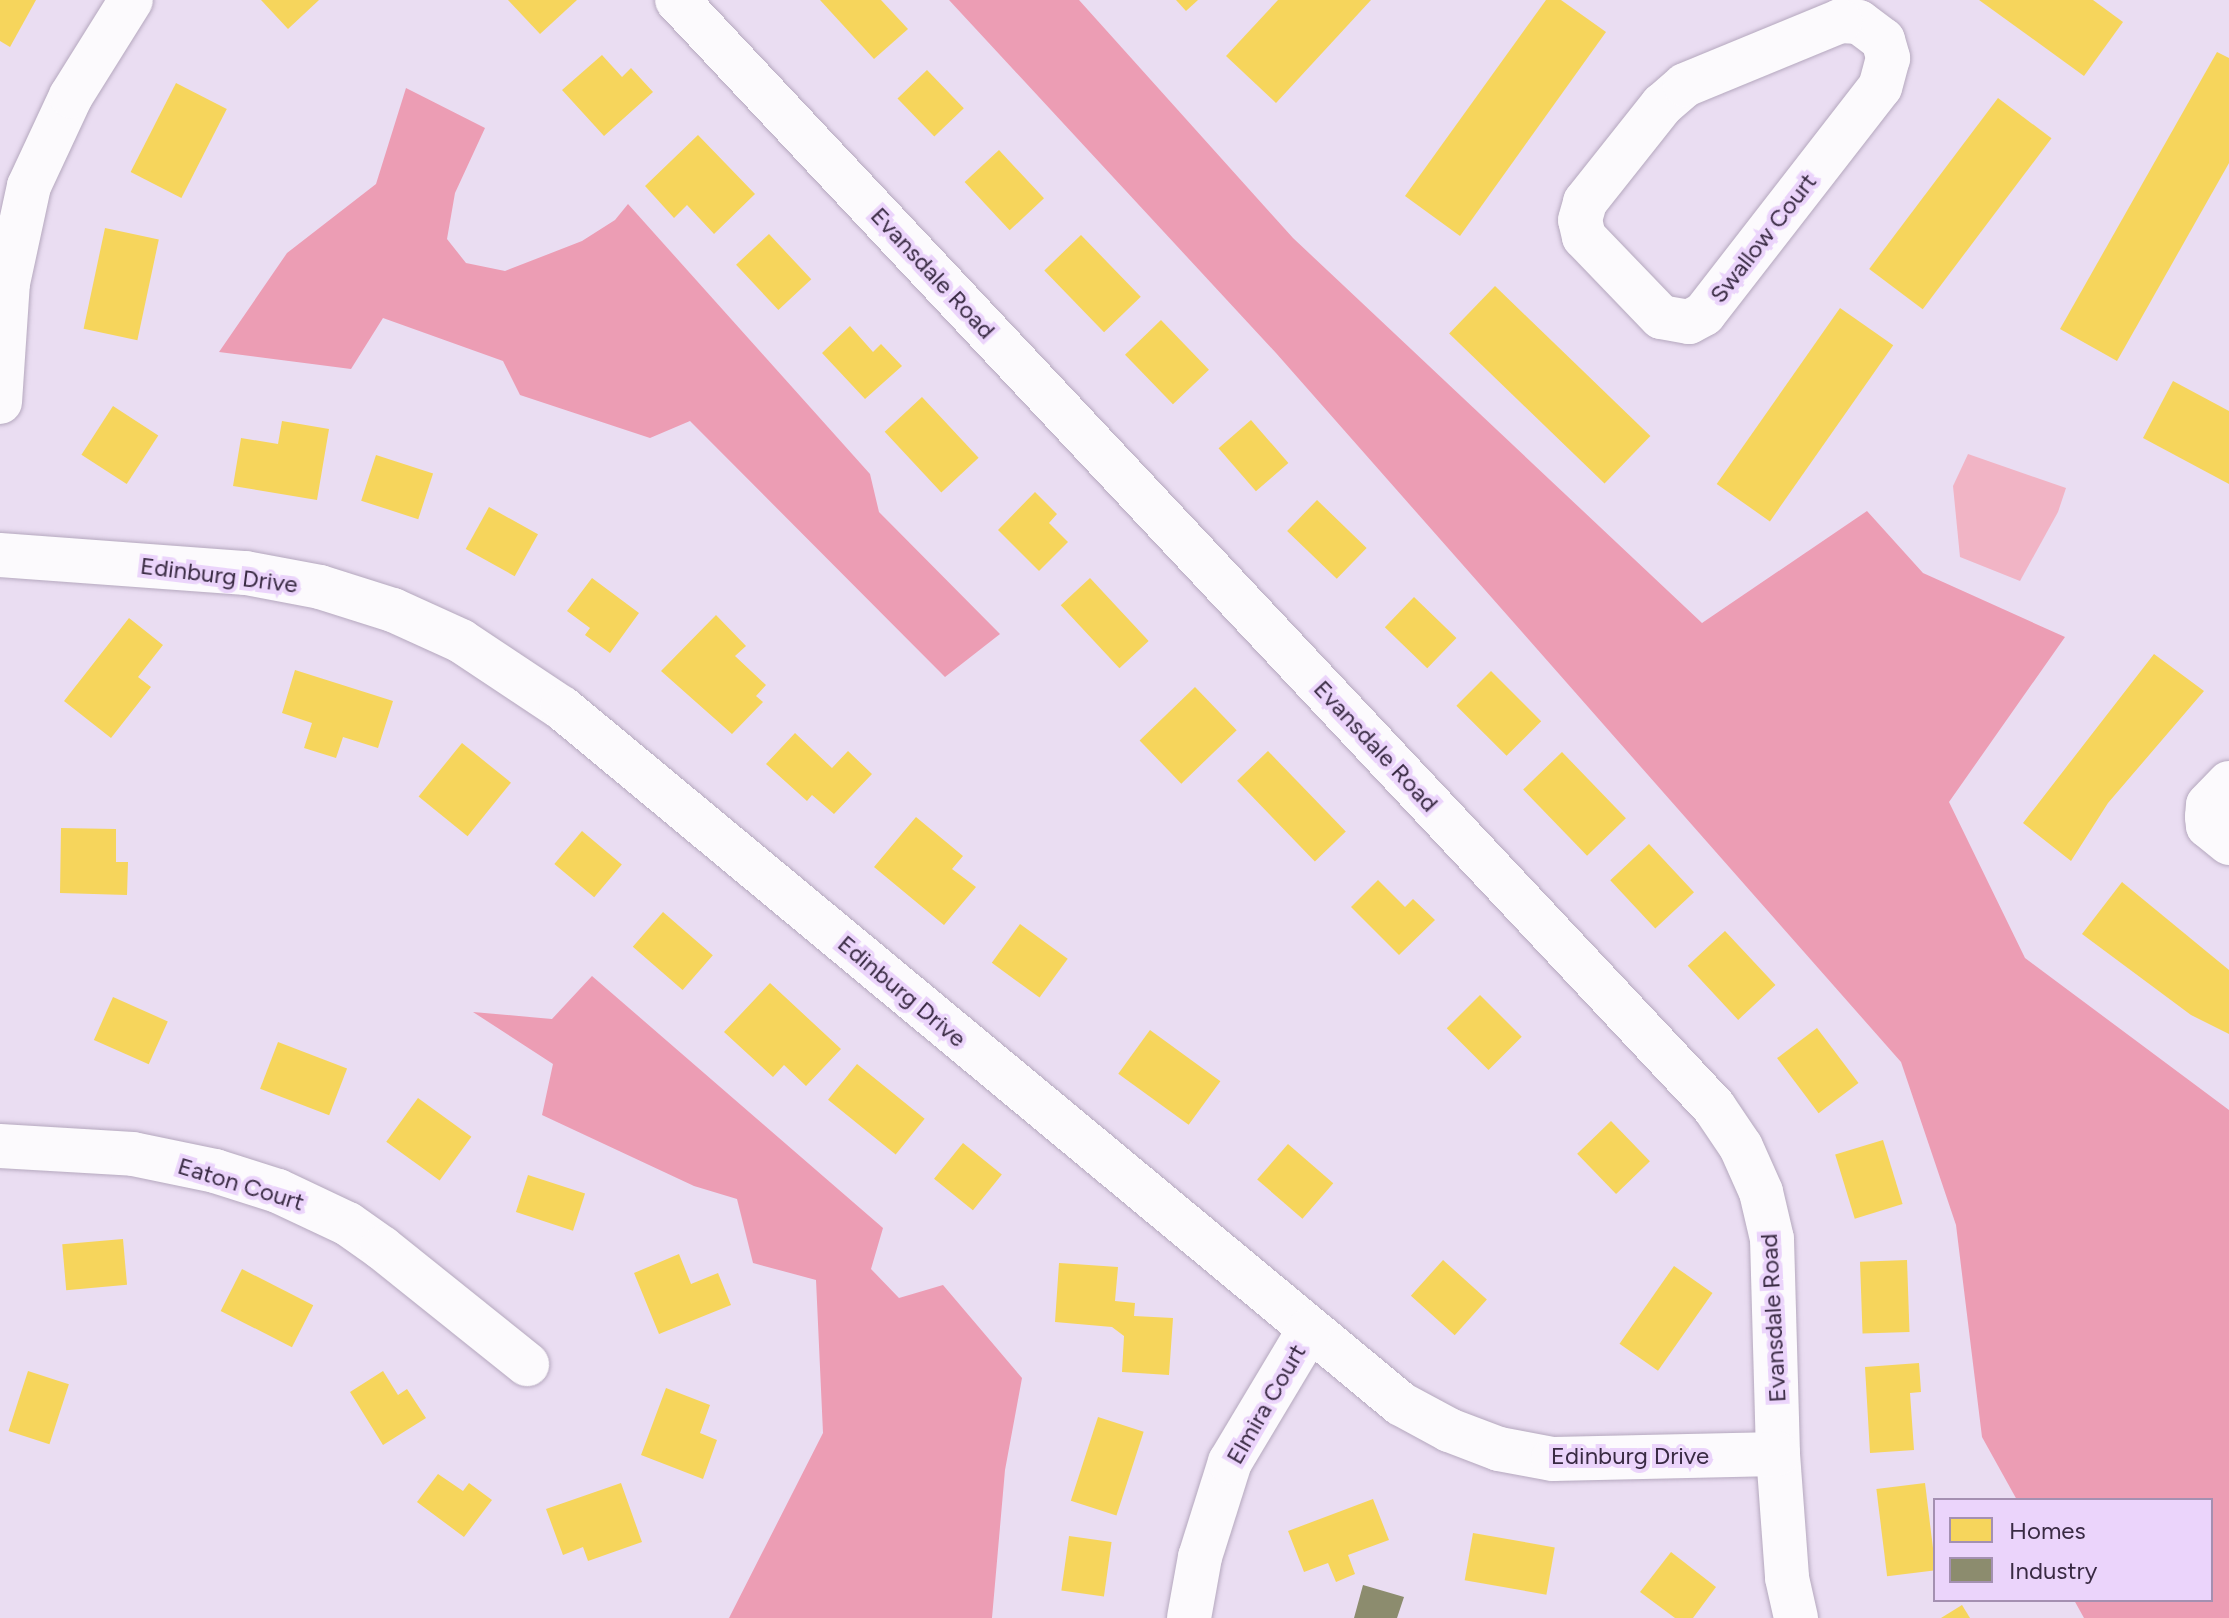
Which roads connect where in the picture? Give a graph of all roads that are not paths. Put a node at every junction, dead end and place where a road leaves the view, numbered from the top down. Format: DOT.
graph roads {
  1 [pos="131,0"];
  2 [pos="677,0"];
  3 [pos="1880,14"];
  4 [pos="0,402"];
  5 [pos="0,555"];
  6 [pos="2229,783"];
  7 [pos="2229,843"];
  8 [pos="0,1146"];
  9 [pos="1309,1330"];
  10 [pos="527,1364"];
  11 [pos="1778,1454"];
  12 [pos="1189,1618"];
  13 [pos="1796,1618"];
  1 -- 4 [label="street"];
  2 -- 11 [label="street, Evansdale Road"];
  3 -- 3 [label="street, Swallow Court"];
  5 -- 9 [label="street, Edinburg Drive"];
  6 -- 7 [label="street"];
  8 -- 10 [label="street, Eaton Court"];
  9 -- 11 [label="street, Edinburg Drive"];
  9 -- 12 [label="street, Elmira Court"];
  11 -- 13 [label="street, Evansdale Road"];
}
